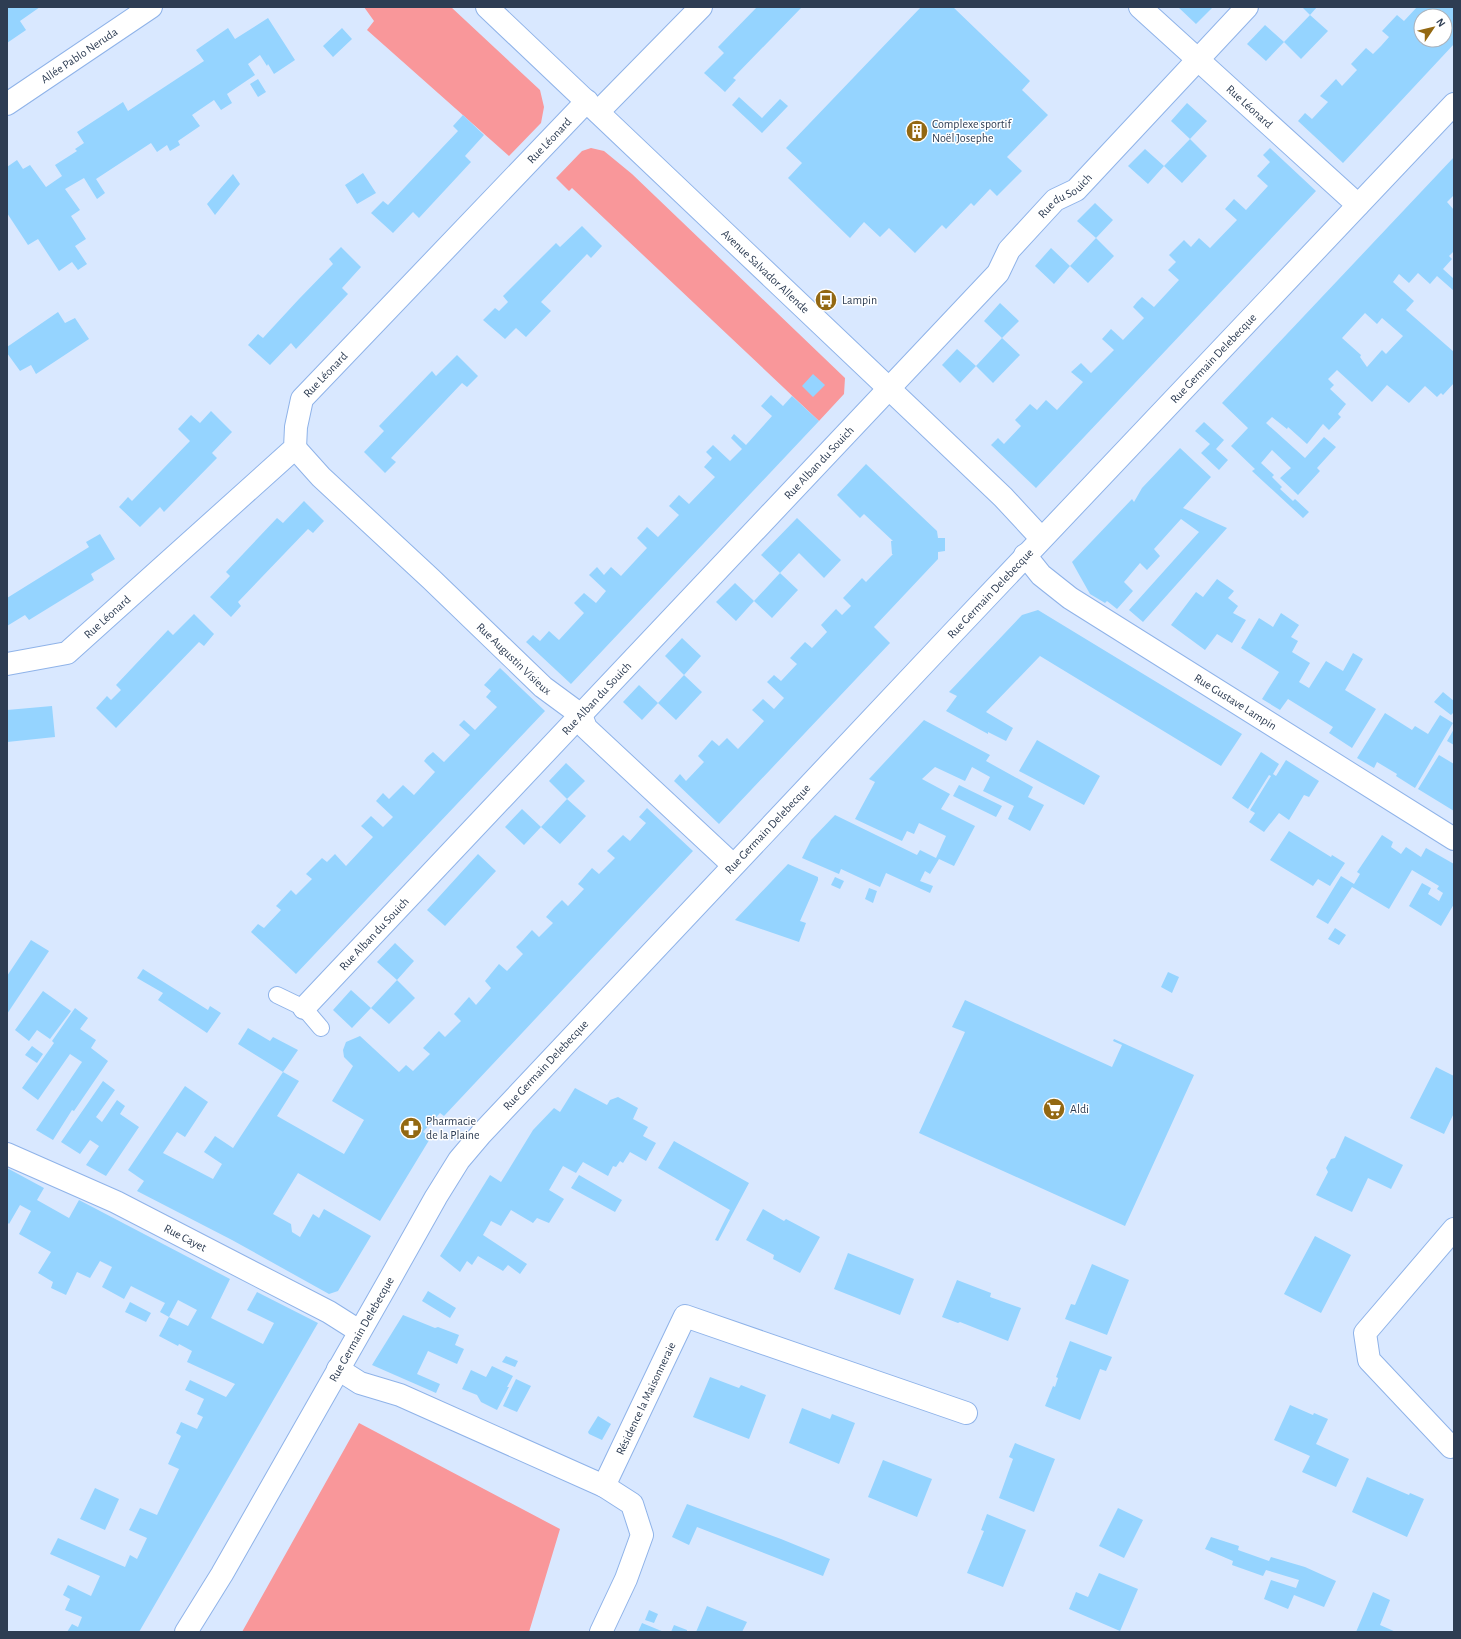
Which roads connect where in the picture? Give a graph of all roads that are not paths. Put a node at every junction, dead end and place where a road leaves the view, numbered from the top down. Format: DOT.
graph roads {
  1 [pos="151,7"];
  2 [pos="487,7"];
  3 [pos="701,7"];
  4 [pos="1140,7"];
  5 [pos="1248,7"];
  6 [pos="1198,59"];
  7 [pos="7,104"];
  8 [pos="1454,104"];
  9 [pos="592,106"];
  10 [pos="1358,205"];
  11 [pos="890,388"];
  12 [pos="295,448"];
  13 [pos="1041,538"];
  14 [pos="1025,555"];
  15 [pos="7,664"];
  16 [pos="580,715"];
  17 [pos="1454,839"];
  18 [pos="733,865"];
  19 [pos="277,995"];
  20 [pos="304,1008"];
  21 [pos="322,1028"];
  22 [pos="7,1154"];
  23 [pos="1454,1229"];
  24 [pos="359,1331"];
  25 [pos="338,1369"];
  26 [pos="966,1413"];
  27 [pos="1451,1447"];
  28 [pos="604,1486"];
  29 [pos="186,1632"];
  30 [pos="601,1632"];
  1 -- 7 [label="street, Allée Pablo Neruda"];
  2 -- 9 [label="street, Avenue Salvador Allende"];
  3 -- 9 [label="street, Rue Léonard"];
  4 -- 6 [label="street, Rue Léonard"];
  5 -- 6 [label="street, Rue du Souich"];
  6 -- 10 [label="street, Rue Léonard"];
  6 -- 11 [label="street, Rue du Souich"];
  8 -- 10 [label="street, Rue Germain Delebecque"];
  9 -- 11 [label="street, Avenue Salvador Allende"];
  9 -- 12 [label="street, Rue Léonard"];
  10 -- 13 [label="street, Rue Germain Delebecque"];
  11 -- 13 [label="street, Avenue Salvador Allende"];
  11 -- 16 [label="street, Rue Alban du Souich"];
  12 -- 15 [label="street, Rue Léonard"];
  12 -- 16 [label="street, Rue Augustin Visieux"];
  13 -- 14 [label="street, Rue Germain Delebecque"];
  14 -- 17 [label="street, Rue Gustave Lampin"];
  14 -- 18 [label="street, Rue Germain Delebecque"];
  16 -- 18 [label="street, Rue Augustin Visieux"];
  16 -- 20 [label="street, Rue Alban du Souich"];
  18 -- 24 [label="street, Rue Germain Delebecque"];
  19 -- 20 [label="lane"];
  20 -- 21 [label="lane"];
  22 -- 24 [label="street, Rue Cayet"];
  23 -- 27 [label="street"];
  24 -- 25 [label="street, Rue Germain Delebecque"];
  25 -- 28 [label="street"];
  25 -- 29 [label="street, Rue Germain Delebecque"];
  26 -- 28 [label="street, Résidence la Maisonneraie"];
  28 -- 30 [label="street"];
}
